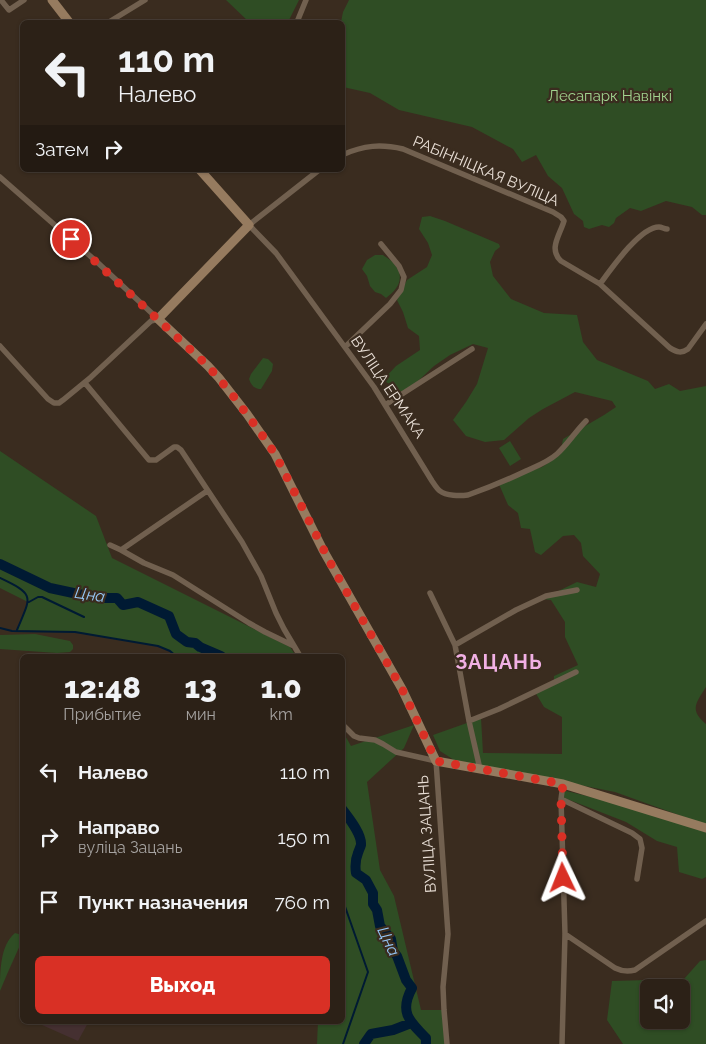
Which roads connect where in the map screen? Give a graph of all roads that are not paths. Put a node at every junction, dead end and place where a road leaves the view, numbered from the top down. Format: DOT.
graph roads {
  1 [pos="1,0"];
  2 [pos="24,0"];
  3 [pos="52,0"];
  4 [pos="145,0"];
  5 [pos="306,0"];
  6 [pos="67,20"];
  7 [pos="112,20"];
  8 [pos="298,20"];
  9 [pos="345,154"];
  10 [pos="202,172"];
  11 [pos="316,172"];
  12 [pos="0,177"];
  13 [pos="250,224"];
  14 [pos="667,229"];
  15 [pos="381,244"];
  16 [pos="600,284"];
  17 [pos="158,320"];
  18 [pos="706,324"];
  19 [pos="0,346"];
  20 [pos="344,347"];
  21 [pos="472,349"];
  22 [pos="85,383"];
  23 [pos="385,405"];
  24 [pos="586,422"];
  25 [pos="208,491"];
  26 [pos="110,545"];
  27 [pos="121,550"];
  28 [pos="577,590"];
  29 [pos="430,593"];
  30 [pos="455,645"];
  31 [pos="294,646"];
  32 [pos="299,654"];
  33 [pos="576,672"];
  34 [pos="469,721"];
  35 [pos="345,727"];
  36 [pos="436,761"];
  37 [pos="480,770"];
  38 [pos="563,784"];
  39 [pos="561,799"];
  40 [pos="706,828"];
  41 [pos="637,878"];
  42 [pos="706,921"];
  43 [pos="565,934"];
  44 [pos="447,1044"];
  45 [pos="562,1044"];
  1 -- 2 [label="street"];
  3 -- 6 [label="street"];
  4 -- 7 [label="street"];
  5 -- 8 [label="street"];
  9 -- 16 [label="street, РАБІННІЦКАЯ ВУЛІЦА"];
  10 -- 13 [label="street, ВУЛІЦА ЕРМАКА"];
  11 -- 13 [label="street"];
  12 -- 17 [label="street, ВУЛІЦА ЗАЦАНЬ"];
  13 -- 17 [label="street"];
  13 -- 20 [label="street, ВУЛІЦА ЕРМАКА"];
  14 -- 16 [label="street"];
  15 -- 20 [label="street"];
  16 -- 18 [label="street, РАБІННІЦКАЯ ВУЛІЦА"];
  17 -- 22 [label="street"];
  17 -- 36 [label="street, ВУЛІЦА ЗАЦАНЬ"];
  19 -- 22 [label="street"];
  20 -- 23 [label="street, ВУЛІЦА ЕРМАКА"];
  21 -- 23 [label="street"];
  22 -- 25 [label="street"];
  23 -- 24 [label="street, ВУЛІЦА ЕРМАКА"];
  25 -- 27 [label="street"];
  25 -- 31 [label="street"];
  26 -- 27 [label="street"];
  27 -- 31 [label="street"];
  28 -- 30 [label="street"];
  29 -- 30 [label="street"];
  30 -- 34 [label="street"];
  31 -- 32 [label="street"];
  33 -- 34 [label="street"];
  34 -- 37 [label="street"];
  35 -- 36 [label="street"];
  36 -- 37 [label="street"];
  36 -- 44 [label="street, ВУЛІЦА ЗАЦАНЬ"];
  37 -- 38 [label="street"];
  38 -- 39 [label="street"];
  38 -- 40 [label="street"];
  39 -- 41 [label="street"];
  39 -- 43 [label="street"];
  42 -- 43 [label="street"];
  43 -- 45 [label="street"];
}
